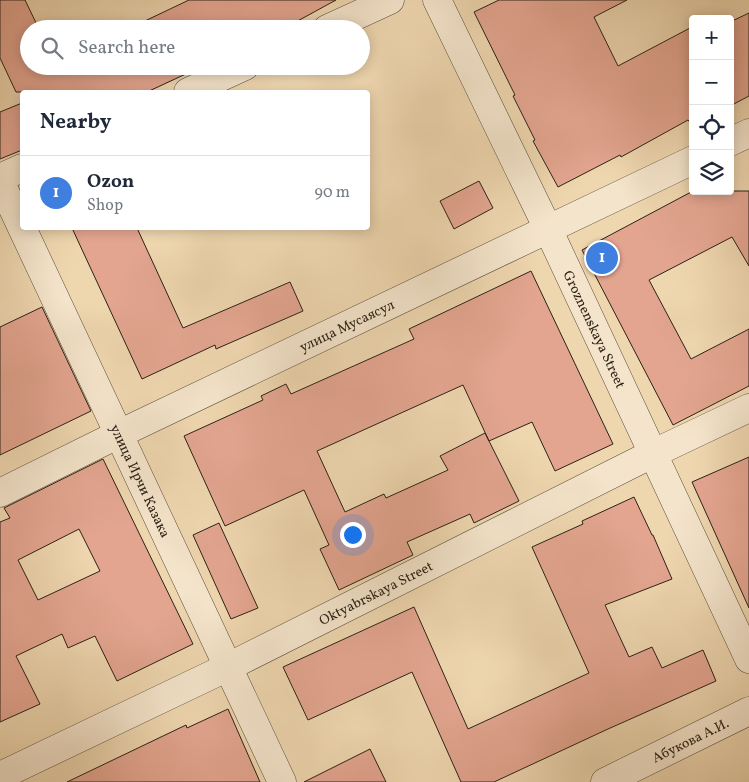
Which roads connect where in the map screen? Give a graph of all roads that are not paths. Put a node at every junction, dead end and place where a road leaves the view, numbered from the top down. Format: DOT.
graph roads {
  1 [pos="390,0"];
  2 [pos="437,0"];
  3 [pos="347,20"];
  4 [pos="225,75"];
  5 [pos="192,90"];
  6 [pos="749,133"];
  7 [pos="734,140"];
  8 [pos="689,162"];
  9 [pos="20,169"];
  10 [pos="0,179"];
  11 [pos="20,222"];
  12 [pos="548,229"];
  13 [pos="24,230"];
  14 [pos="749,408"];
  15 [pos="119,434"];
  16 [pos="654,453"];
  17 [pos="0,493"];
  18 [pos="749,660"];
  19 [pos="228,667"];
  20 [pos="749,711"];
  21 [pos="0,776"];
  22 [pos="282,782"];
  23 [pos="605,782"];
  1 -- 3 [label="street"];
  2 -- 12 [label="street, Groznenskaya Street"];
  4 -- 5 [label="street"];
  6 -- 7 [label="street"];
  8 -- 12 [label="street, улица Мусаясул"];
  9 -- 10 [label="street"];
  10 -- 11 [label="street, улица Ирчи Казака"];
  12 -- 15 [label="street, улица Мусаясул"];
  12 -- 16 [label="street, Groznenskaya Street"];
  13 -- 15 [label="street, улица Ирчи Казака"];
  14 -- 16 [label="street, Oktyabrskaya Street"];
  15 -- 17 [label="street, улица Мусаясул"];
  15 -- 19 [label="street, улица Ирчи Казака"];
  16 -- 18 [label="street, Groznenskaya Street"];
  16 -- 19 [label="street, Oktyabrskaya Street"];
  19 -- 21 [label="street, Oktyabrskaya Street"];
  19 -- 22 [label="street, улица Ирчи Казака"];
  20 -- 23 [label="street, Абукова А.И."];
}
